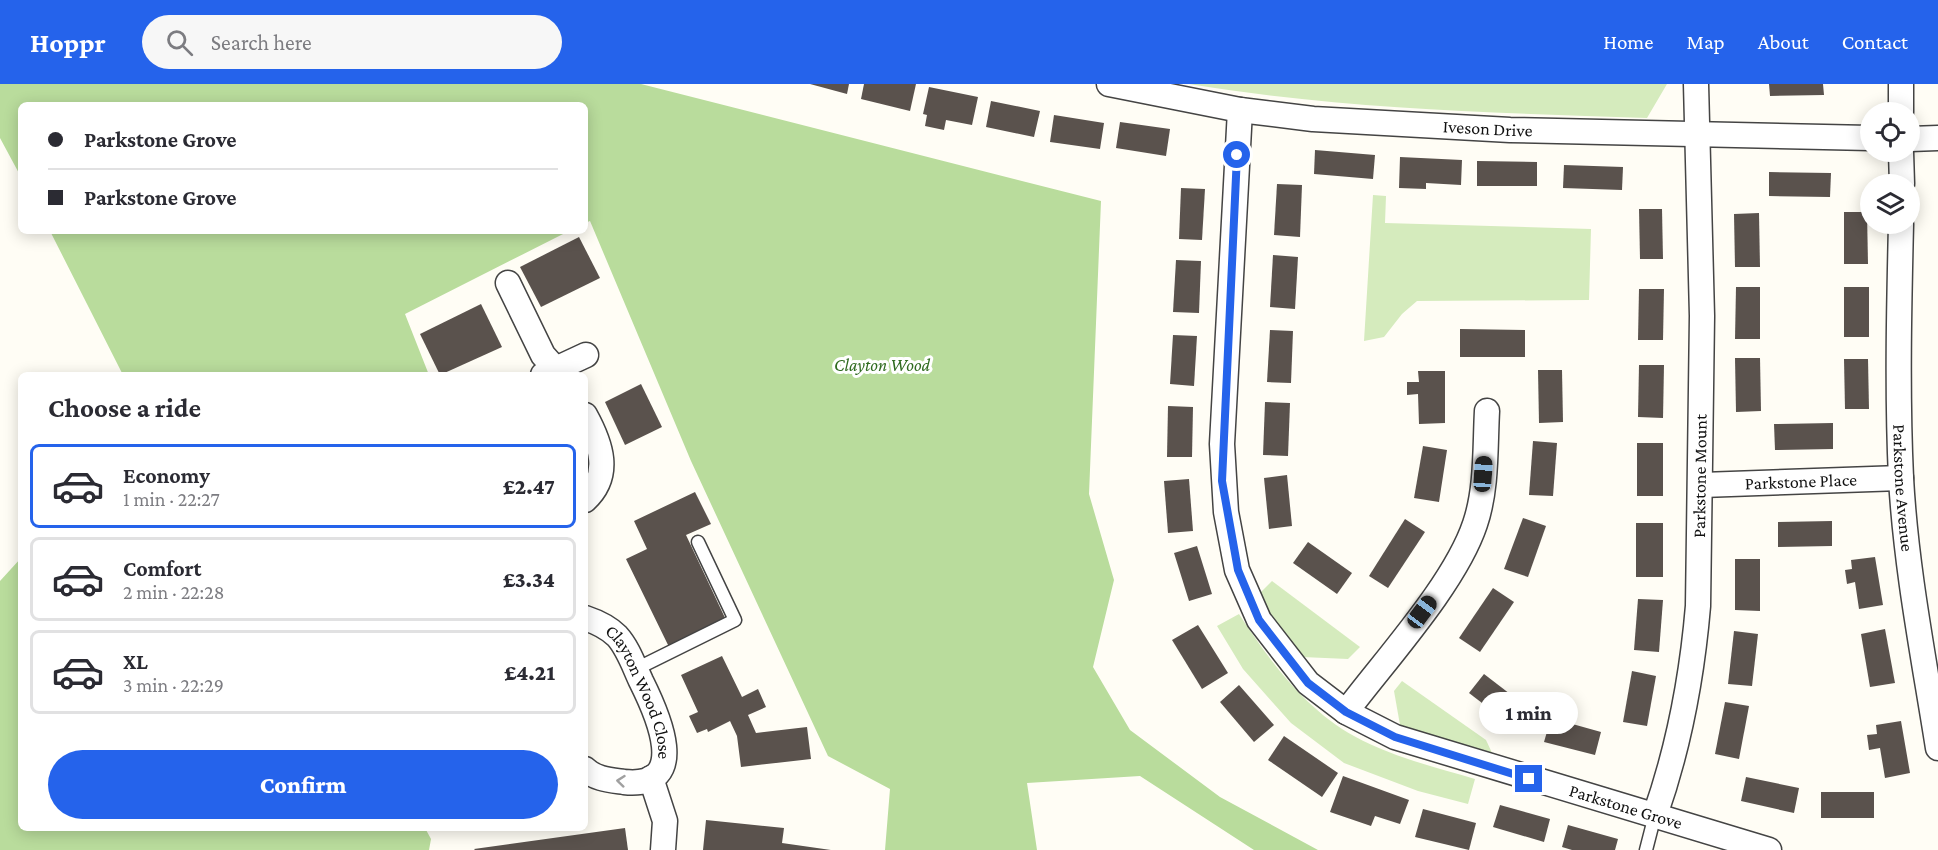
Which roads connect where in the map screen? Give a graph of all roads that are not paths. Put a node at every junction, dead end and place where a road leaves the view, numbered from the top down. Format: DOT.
graph roads {
  1 [pos="1108,84"];
  2 [pos="1696,84"];
  3 [pos="1901,84"];
  4 [pos="1901,102"];
  5 [pos="1240,110"];
  6 [pos="1699,134"];
  7 [pos="1860,138"];
  8 [pos="1938,138"];
  9 [pos="1920,139"];
  10 [pos="1901,234"];
  11 [pos="508,283"];
  12 [pos="586,355"];
  13 [pos="552,372"];
  14 [pos="555,372"];
  15 [pos="1487,411"];
  16 [pos="588,421"];
  17 [pos="1901,478"];
  18 [pos="1702,485"];
  19 [pos="588,496"];
  20 [pos="698,542"];
  21 [pos="588,619"];
  22 [pos="636,669"];
  23 [pos="1346,712"];
  24 [pos="1938,748"];
  25 [pos="588,772"];
  26 [pos="651,778"];
  27 [pos="1655,815"];
  28 [pos="663,850"];
  29 [pos="1646,850"];
  30 [pos="1769,850"];
  1 -- 5 [label="street, Iveson Drive"];
  2 -- 6 [label="street, Parkstone Mount"];
  3 -- 4 [label="street"];
  5 -- 6 [label="street, Iveson Drive"];
  5 -- 23 [label="street, Parkstone Grove"];
  6 -- 7 [label="street, Iveson Drive"];
  6 -- 18 [label="street, Parkstone Mount"];
  8 -- 9 [label="street"];
  10 -- 17 [label="street, Parkstone Avenue"];
  11 -- 13 [label="street"];
  12 -- 14 [label="street"];
  15 -- 23 [label="street"];
  16 -- 19 [label="street"];
  17 -- 18 [label="street, Parkstone Place"];
  17 -- 24 [label="street, Parkstone Avenue"];
  18 -- 27 [label="street, Parkstone Mount"];
  20 -- 22 [label="lane"];
  21 -- 22 [label="street, Clayton Wood Close"];
  22 -- 26 [label="street, Clayton Wood Close"];
  23 -- 27 [label="street, Parkstone Grove"];
  26 -- 25 [label="street, Clayton Wood Close, one-way"];
  26 -- 28 [label="street, Clayton Wood Close"];
  27 -- 29 [label="lane"];
  27 -- 30 [label="street, Parkstone Grove"];
}
